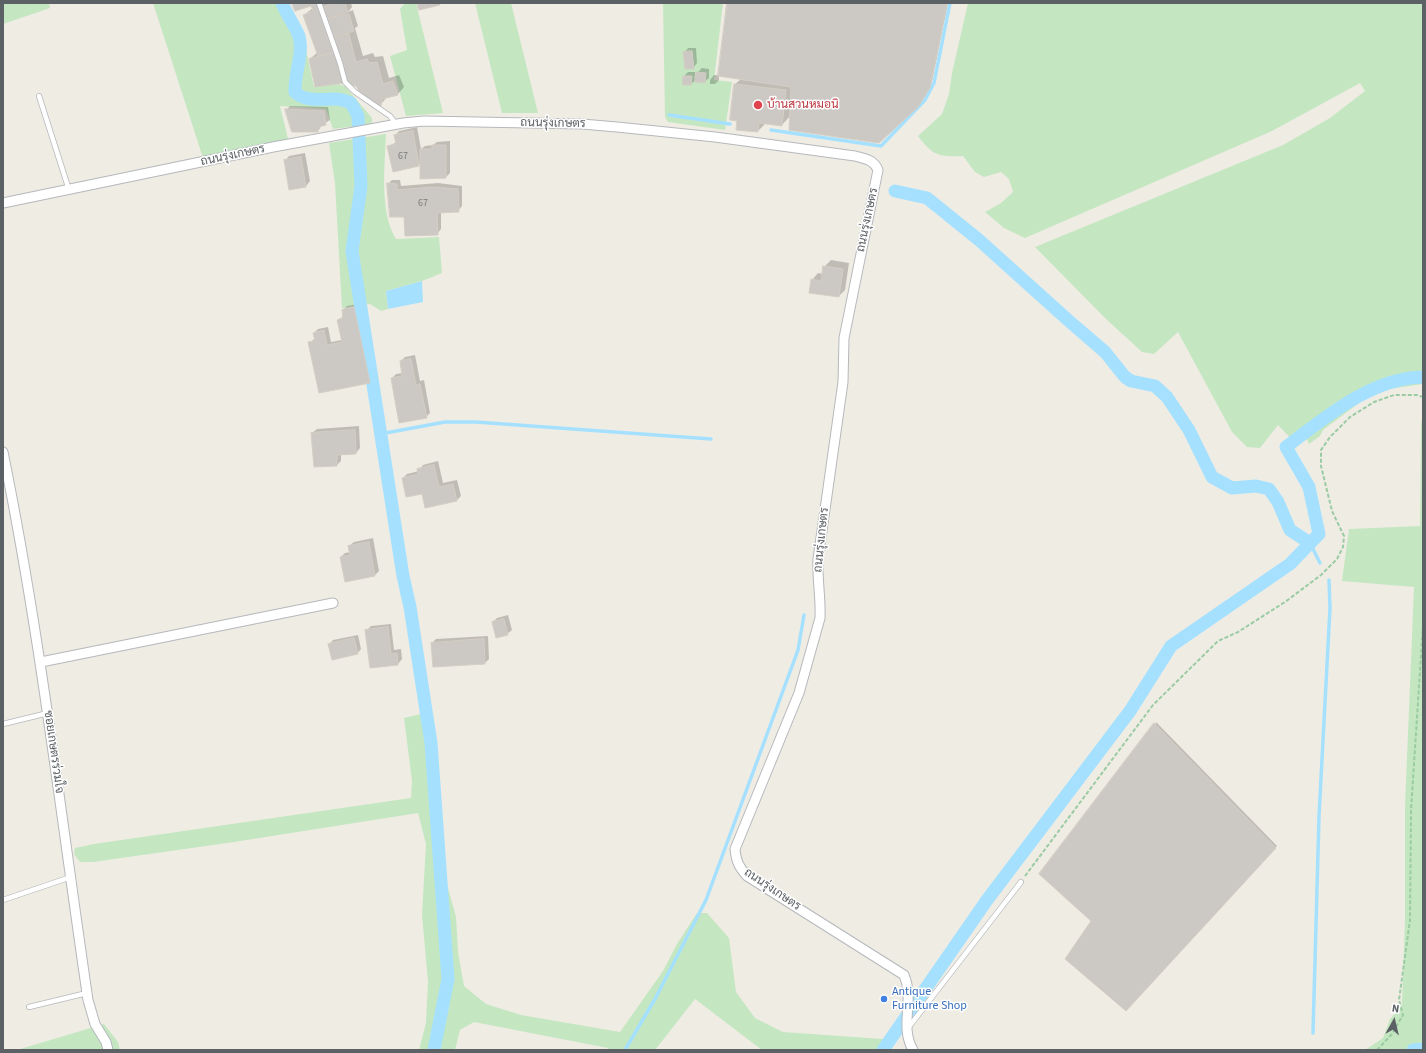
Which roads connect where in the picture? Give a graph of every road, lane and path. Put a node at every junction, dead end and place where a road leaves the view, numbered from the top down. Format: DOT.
graph roads {
  1 [pos="319,3"];
  2 [pos="39,96"];
  3 [pos="396,124"];
  4 [pos="70,190"];
  5 [pos="3,203"];
  6 [pos="1423,397"];
  7 [pos="3,452"];
  8 [pos="333,603"];
  9 [pos="1423,624"];
  10 [pos="41,662"];
  11 [pos="48,713"];
  12 [pos="3,724"];
  13 [pos="71,878"];
  14 [pos="1021,882"];
  15 [pos="3,900"];
  16 [pos="87,993"];
  17 [pos="29,1007"];
  18 [pos="906,1031"];
  19 [pos="108,1050"];
  20 [pos="912,1050"];
  21 [pos="1377,1050"];
  1 -- 3 [label="lane"];
  2 -- 4 [label="lane"];
  3 -- 4 [label="street, ถนนรุ่งเกษตร"];
  3 -- 18 [label="street, ถนนรุ่งเกษตร"];
  4 -- 5 [label="street, ถนนรุ่งเกษตร"];
  6 -- 14 [label="path"];
  7 -- 10 [label="street, ซอยเกษตรร่วมใจ"];
  8 -- 10 [label="street"];
  9 -- 21 [label="path"];
  10 -- 11 [label="street, ซอยเกษตรร่วมใจ"];
  11 -- 12 [label="lane"];
  11 -- 13 [label="street, ซอยเกษตรร่วมใจ"];
  13 -- 15 [label="lane"];
  13 -- 16 [label="street, ซอยเกษตรร่วมใจ"];
  14 -- 18 [label="lane"];
  16 -- 17 [label="lane"];
  16 -- 19 [label="street, ซอยเกษตรร่วมใจ"];
  18 -- 20 [label="street, ถนนรุ่งเกษตร"];
}
